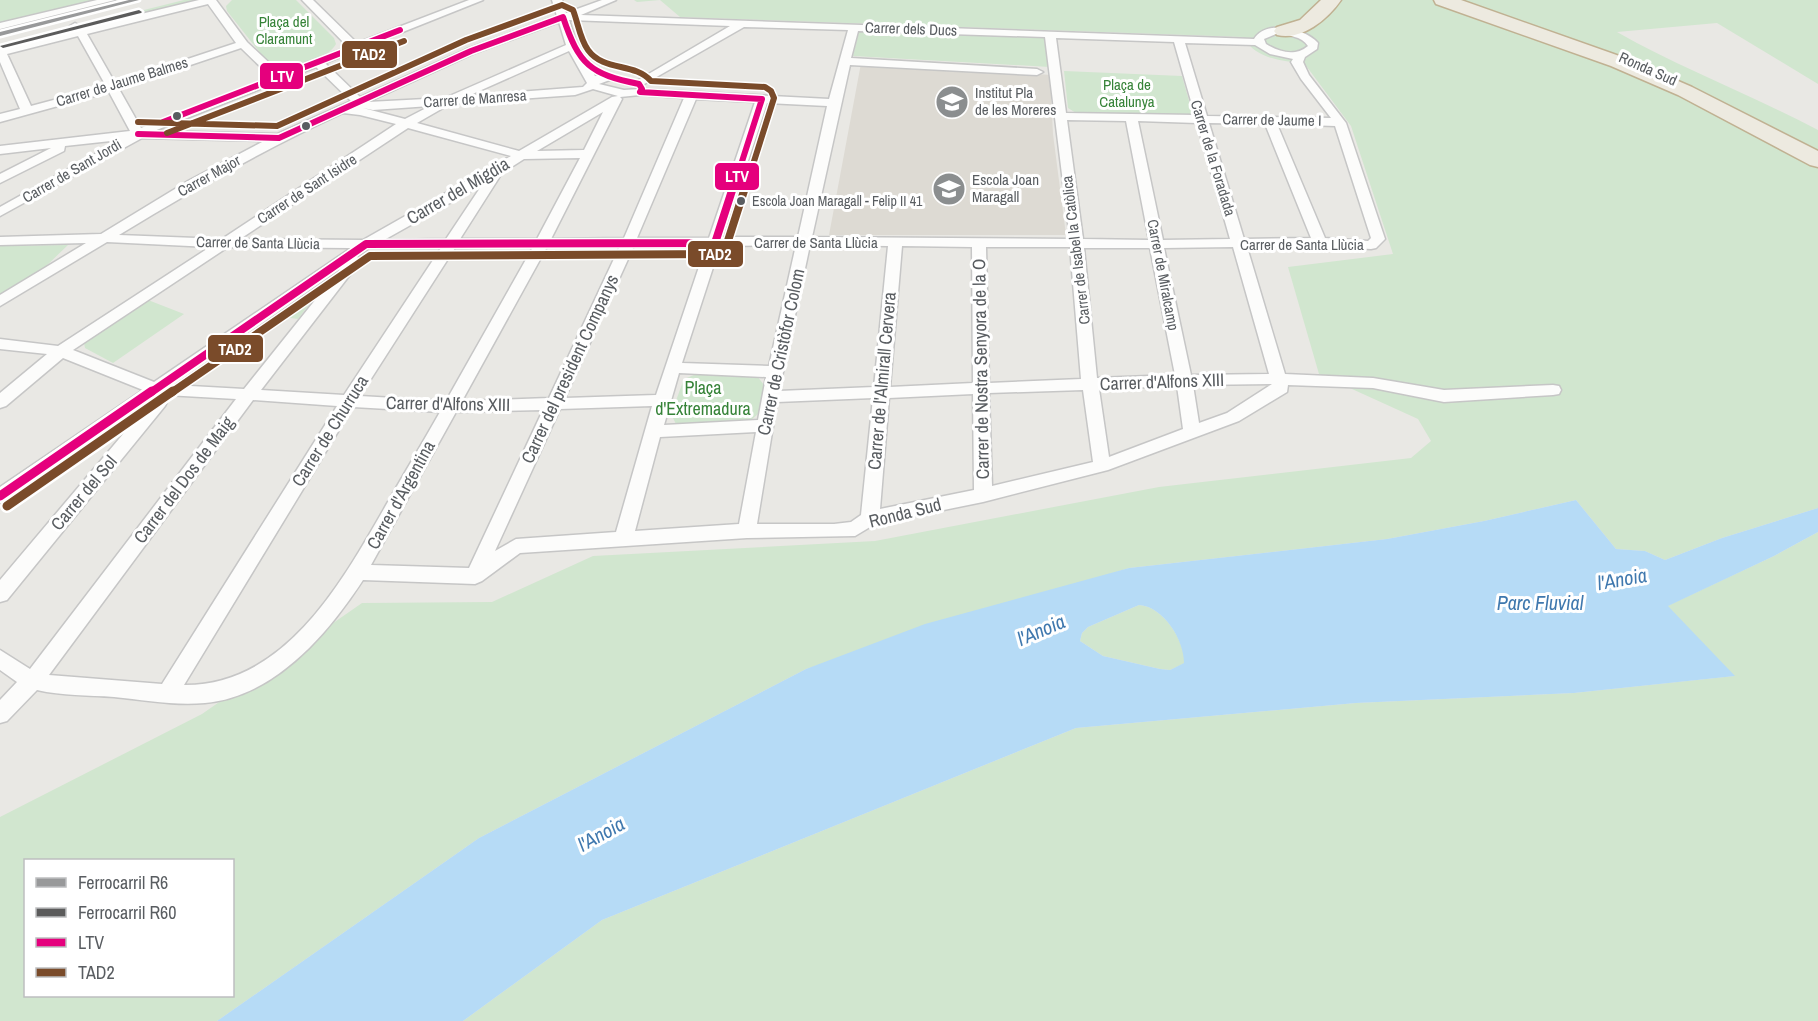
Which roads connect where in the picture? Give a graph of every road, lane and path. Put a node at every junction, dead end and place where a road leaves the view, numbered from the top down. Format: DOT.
graph roads {
  1 [pos="110,0"];
  2 [pos="178,0"];
  3 [pos="210,0"];
  4 [pos="307,0"];
  5 [pos="478,0"];
  6 [pos="557,0"];
  7 [pos="611,0"];
  8 [pos="1332,0"];
  9 [pos="1443,0"];
  10 [pos="1469,0"];
  11 [pos="563,17"];
  12 [pos="743,23"];
  13 [pos="1566,23"];
  14 [pos="0,26"];
  15 [pos="854,27"];
  16 [pos="78,29"];
  17 [pos="1284,32"];
  18 [pos="1050,34"];
  19 [pos="1305,39"];
  20 [pos="1179,40"];
  21 [pos="1259,42"];
  22 [pos="0,44"];
  23 [pos="243,44"];
  24 [pos="572,46"];
  25 [pos="354,47"];
  26 [pos="0,52"];
  27 [pos="846,61"];
  28 [pos="318,63"];
  29 [pos="585,69"];
  30 [pos="1037,72"];
  31 [pos="278,77"];
  32 [pos="609,78"];
  33 [pos="593,84"];
  34 [pos="112,88"];
  35 [pos="639,88"];
  36 [pos="691,96"];
  37 [pos="618,98"];
  38 [pos="762,99"];
  39 [pos="447,101"];
  40 [pos="357,103"];
  41 [pos="834,103"];
  42 [pos="341,110"];
  43 [pos="372,110"];
  44 [pos="27,111"];
  45 [pos="1060,116"];
  46 [pos="1131,117"];
  47 [pos="0,118"];
  48 [pos="1201,119"];
  49 [pos="1270,121"];
  50 [pos="1339,122"];
  51 [pos="405,124"];
  52 [pos="138,134"];
  53 [pos="279,138"];
  54 [pos="71,142"];
  55 [pos="0,150"];
  56 [pos="1818,152"];
  57 [pos="589,154"];
  58 [pos="521,155"];
  59 [pos="1818,158"];
  60 [pos="497,171"];
  61 [pos="0,179"];
  62 [pos="0,212"];
  63 [pos="103,238"];
  64 [pos="0,241"];
  65 [pos="806,241"];
  66 [pos="541,242"];
  67 [pos="1320,242"];
  68 [pos="225,243"];
  69 [pos="451,243"];
  70 [pos="715,243"];
  71 [pos="895,243"];
  72 [pos="979,243"];
  73 [pos="1077,243"];
  74 [pos="366,244"];
  75 [pos="628,244"];
  76 [pos="1157,244"];
  77 [pos="1239,244"];
  78 [pos="0,302"];
  79 [pos="0,344"];
  80 [pos="61,351"];
  81 [pos="674,368"];
  82 [pos="777,372"];
  83 [pos="1277,379"];
  84 [pos="1184,380"];
  85 [pos="1090,385"];
  86 [pos="983,388"];
  87 [pos="157,389"];
  88 [pos="1553,390"];
  89 [pos="880,392"];
  90 [pos="248,395"];
  91 [pos="770,397"];
  92 [pos="662,400"];
  93 [pos="348,401"];
  94 [pos="0,402"];
  95 [pos="553,404"];
  96 [pos="450,407"];
  97 [pos="764,426"];
  98 [pos="655,430"];
  99 [pos="1192,433"];
  100 [pos="1102,466"];
  101 [pos="983,495"];
  102 [pos="0,496"];
  103 [pos="870,518"];
  104 [pos="747,531"];
  105 [pos="624,538"];
  106 [pos="358,572"];
  107 [pos="475,576"];
  108 [pos="0,594"];
  109 [pos="0,659"];
  110 [pos="33,681"];
  111 [pos="167,694"];
  112 [pos="0,714"];
  1 -- 14 [label="street"];
  2 -- 16 [label="street"];
  3 -- 16 [label="street"];
  3 -- 23 [label="street"];
  4 -- 25 [label="street"];
  5 -- 25 [label="street, Carrer de Sant Jordi"];
  6 -- 11 [label="street"];
  7 -- 11 [label="street, Carrer Major"];
  8 -- 19 [label="highway"];
  9 -- 59 [label="highway"];
  10 -- 59 [label="highway, Ronda Sud"];
  11 -- 12 [label="street, Carrer dels Ducs"];
  11 -- 24 [label="street"];
  11 -- 40 [label="street, Carrer Major"];
  12 -- 15 [label="street, Carrer dels Ducs"];
  12 -- 35 [label="street"];
  13 -- 56 [label="highway"];
  15 -- 18 [label="street, Carrer dels Ducs"];
  15 -- 27 [label="street, Carrer de Cristòfor Colom"];
  16 -- 22 [label="street"];
  16 -- 26 [label="street"];
  16 -- 34 [label="street"];
  17 -- 19 [label="highway"];
  17 -- 21 [label="street"];
  18 -- 20 [label="street, Carrer dels Ducs"];
  18 -- 45 [label="street, Carrer de Isabel la Catòlica"];
  19 -- 21 [label="street"];
  19 -- 50 [label="street"];
  20 -- 21 [label="street, Carrer dels Ducs"];
  20 -- 48 [label="street, Carrer de la Foradada"];
  23 -- 31 [label="street"];
  23 -- 34 [label="street, Carrer de Jaume Balmes"];
  24 -- 29 [label="street"];
  24 -- 39 [label="street, Carrer de Sant Isidre"];
  25 -- 28 [label="street, Carrer de Sant Jordi"];
  26 -- 44 [label="street"];
  27 -- 30 [label="street"];
  27 -- 41 [label="street, Carrer de Cristòfor Colom"];
  28 -- 31 [label="street, Carrer de Sant Jordi"];
  28 -- 40 [label="street"];
  29 -- 32 [label="street"];
  29 -- 33 [label="street"];
  31 -- 52 [label="street, Carrer de Sant Jordi"];
  32 -- 33 [label="street, Carrer de Manresa"];
  32 -- 35 [label="street"];
  33 -- 37 [label="street"];
  33 -- 39 [label="street, Carrer de Manresa"];
  34 -- 44 [label="street, Carrer de Jaume Balmes"];
  34 -- 52 [label="street"];
  35 -- 36 [label="street"];
  35 -- 37 [label="street"];
  36 -- 38 [label="street"];
  36 -- 75 [label="street, Carrer del president Companys"];
  37 -- 57 [label="street, Carrer d'Argentina"];
  37 -- 58 [label="street, Carrer del Migdia"];
  38 -- 41 [label="street"];
  38 -- 70 [label="street"];
  39 -- 43 [label="street, Carrer de Manresa"];
  39 -- 51 [label="street, Carrer de Sant Isidre"];
  40 -- 42 [label="street, Carrer Major"];
  40 -- 43 [label="street, Carrer de Manresa"];
  41 -- 65 [label="street, Carrer de Cristòfor Colom"];
  42 -- 43 [label="street"];
  42 -- 53 [label="street, Carrer Major"];
  43 -- 51 [label="street"];
  44 -- 47 [label="street, Carrer de Jaume Balmes"];
  45 -- 46 [label="street, Carrer de Jaume I"];
  45 -- 73 [label="street, Carrer de Isabel la Catòlica"];
  46 -- 48 [label="street, Carrer de Jaume I"];
  46 -- 76 [label="street, Carrer de Miralcamp"];
  48 -- 49 [label="street, Carrer de Jaume I"];
  48 -- 77 [label="street, Carrer de la Foradada"];
  49 -- 50 [label="street, Carrer de Jaume I"];
  49 -- 67 [label="street"];
  50 -- 67 [label="street, Carrer de Santa Llùcia"];
  51 -- 58 [label="street"];
  51 -- 68 [label="street, Carrer de Sant Isidre"];
  52 -- 53 [label="street"];
  52 -- 54 [label="street"];
  52 -- 62 [label="street, Carrer de Sant Jordi"];
  53 -- 63 [label="street, Carrer Major"];
  54 -- 55 [label="street"];
  54 -- 61 [label="street"];
  57 -- 58 [label="street"];
  57 -- 66 [label="street, Carrer d'Argentina"];
  58 -- 60 [label="street, Carrer del Migdia"];
  60 -- 69 [label="street, Carrer de Churruca"];
  60 -- 74 [label="street, Carrer del Migdia"];
  63 -- 64 [label="street, Carrer de Santa Llùcia"];
  63 -- 68 [label="street, Carrer de Santa Llùcia"];
  63 -- 78 [label="street, Carrer Major"];
  65 -- 70 [label="street, Carrer de Santa Llùcia"];
  65 -- 71 [label="street, Carrer de Santa Llùcia"];
  65 -- 82 [label="street, Carrer de Cristòfor Colom"];
  66 -- 69 [label="street, Carrer de Santa Llùcia"];
  66 -- 75 [label="street, Carrer de Santa Llùcia"];
  66 -- 96 [label="street, Carrer d'Argentina"];
  67 -- 77 [label="street, Carrer de Santa Llùcia"];
  68 -- 74 [label="street, Carrer de Santa Llùcia"];
  68 -- 80 [label="street, Carrer de Sant Isidre"];
  69 -- 74 [label="street, Carrer de Santa Llùcia"];
  69 -- 93 [label="street, Carrer de Churruca"];
  70 -- 75 [label="street, Carrer de Santa Llùcia"];
  70 -- 81 [label="street"];
  71 -- 72 [label="street, Carrer de Santa Llùcia"];
  71 -- 89 [label="street, Carrer de l'Almirall Cervera"];
  72 -- 73 [label="street, Carrer de Santa Llùcia"];
  72 -- 86 [label="street, Carrer de Nostra Senyora de la O"];
  73 -- 76 [label="street, Carrer de Santa Llùcia"];
  73 -- 85 [label="street, Carrer de Isabel la Catòlica"];
  74 -- 87 [label="street, Carrer del Migdia"];
  74 -- 90 [label="street, Carrer del Dos de Maig"];
  75 -- 95 [label="street, Carrer del president Companys"];
  76 -- 77 [label="street, Carrer de Santa Llùcia"];
  76 -- 84 [label="street, Carrer de Miralcamp"];
  77 -- 83 [label="street, Carrer de la Foradada"];
  79 -- 80 [label="street, Carrer d'Alfons XIII"];
  80 -- 87 [label="street, Carrer d'Alfons XIII"];
  80 -- 94 [label="street, Carrer de Sant Isidre"];
  81 -- 82 [label="street"];
  81 -- 92 [label="street"];
  82 -- 91 [label="street, Carrer de Cristòfor Colom"];
  83 -- 84 [label="street, Carrer d'Alfons XIII"];
  83 -- 88 [label="street, Carrer d'Alfons XIII"];
  83 -- 99 [label="street, Ronda Sud"];
  84 -- 85 [label="street, Carrer d'Alfons XIII"];
  84 -- 99 [label="street, Carrer de Miralcamp"];
  85 -- 86 [label="street, Carrer d'Alfons XIII"];
  85 -- 100 [label="street, Carrer de Isabel la Catòlica"];
  86 -- 89 [label="street, Carrer d'Alfons XIII"];
  86 -- 101 [label="street, Carrer de Nostra Senyora de la O"];
  87 -- 90 [label="street, Carrer d'Alfons XIII"];
  87 -- 102 [label="street, Carrer del Migdia"];
  87 -- 108 [label="street, Carrer del Sol"];
  89 -- 91 [label="street, Carrer d'Alfons XIII"];
  89 -- 103 [label="street, Carrer de l'Almirall Cervera"];
  90 -- 93 [label="street, Carrer d'Alfons XIII"];
  90 -- 110 [label="street, Carrer del Dos de Maig"];
  91 -- 97 [label="street, Carrer de Cristòfor Colom"];
  92 -- 95 [label="street, Carrer d'Alfons XIII"];
  92 -- 98 [label="street"];
  93 -- 96 [label="street, Carrer d'Alfons XIII"];
  93 -- 111 [label="street, Carrer de Churruca"];
  95 -- 96 [label="street, Carrer d'Alfons XIII"];
  95 -- 107 [label="street, Carrer del president Companys"];
  96 -- 106 [label="street, Carrer d'Argentina"];
  97 -- 98 [label="street"];
  97 -- 104 [label="street, Carrer de Cristòfor Colom"];
  98 -- 105 [label="street"];
  99 -- 100 [label="street, Ronda Sud"];
  100 -- 101 [label="street, Ronda Sud"];
  101 -- 103 [label="street, Ronda Sud"];
  103 -- 104 [label="street, Ronda Sud"];
  104 -- 105 [label="street, Ronda Sud"];
  105 -- 107 [label="street, Ronda Sud"];
  106 -- 107 [label="street"];
  106 -- 111 [label="street, Carrer d'Argentina"];
  109 -- 110 [label="street"];
  110 -- 111 [label="street, Carrer d'Argentina"];
  110 -- 112 [label="street, Carrer del Dos de Maig"];
}
